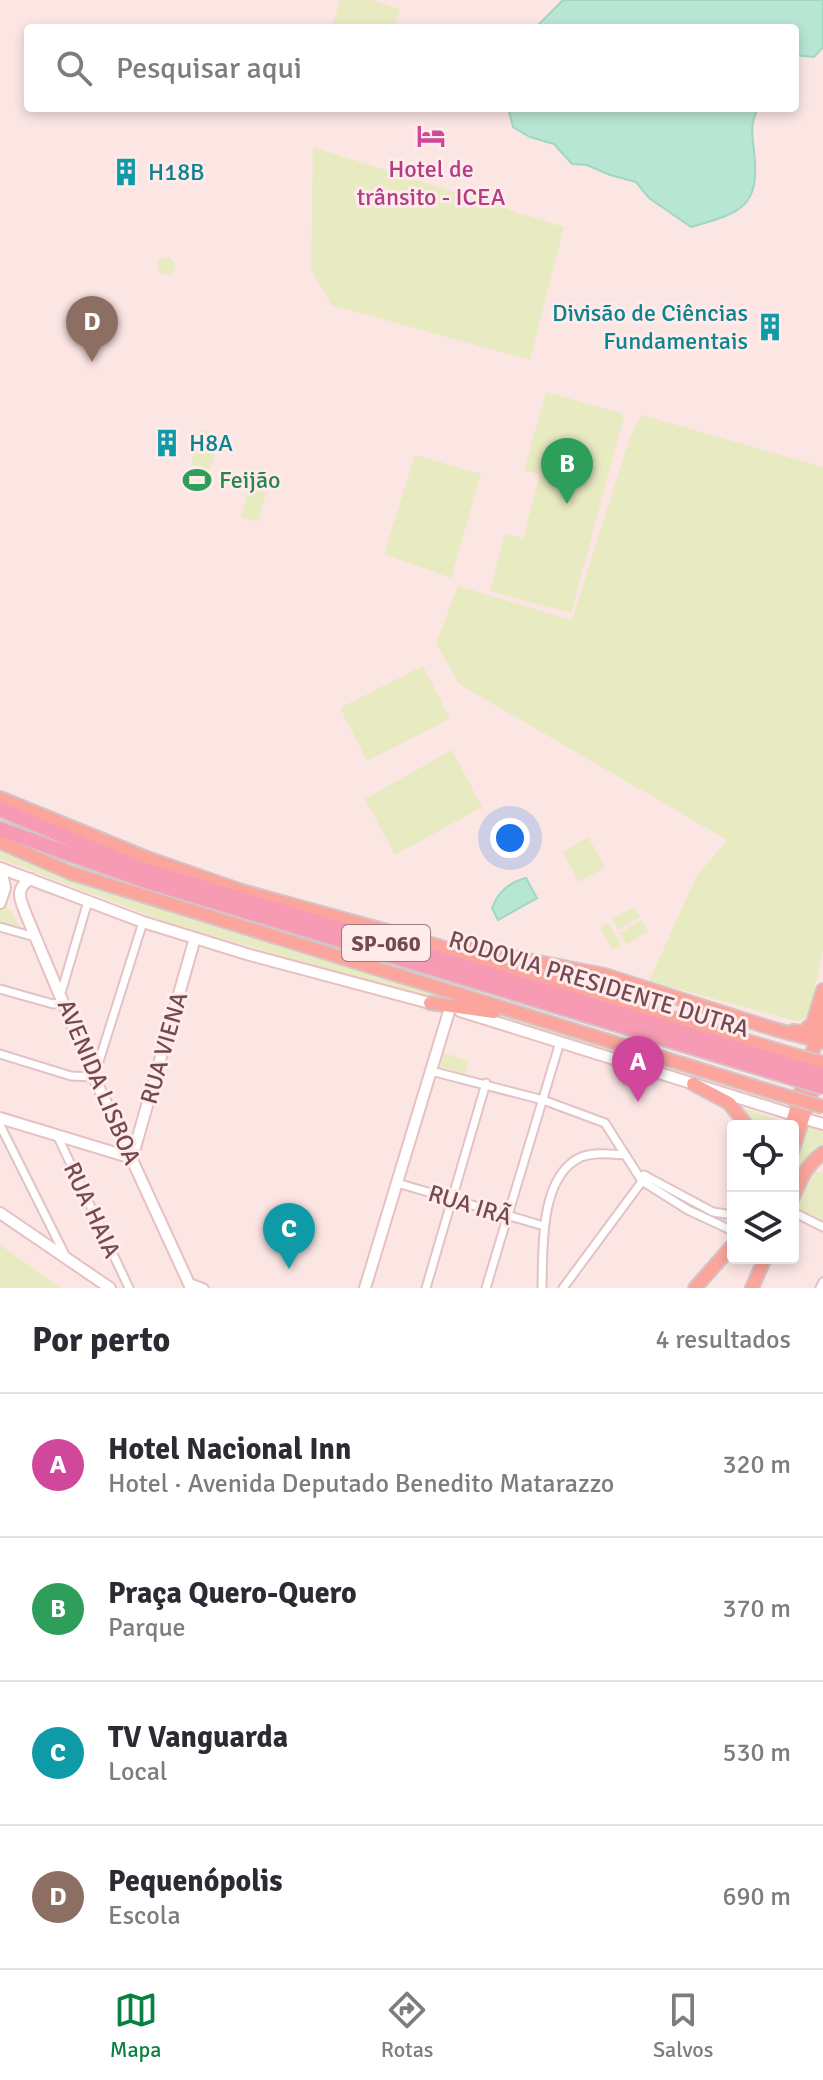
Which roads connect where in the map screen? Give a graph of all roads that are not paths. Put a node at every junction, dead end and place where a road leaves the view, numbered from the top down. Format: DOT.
graph roads {
  1 [pos="0,798"];
  2 [pos="0,809"];
  3 [pos="0,829"];
  4 [pos="0,842"];
  5 [pos="1,868"];
  6 [pos="27,878"];
  7 [pos="5,888"];
  8 [pos="88,901"];
  9 [pos="0,903"];
  10 [pos="143,922"];
  11 [pos="0,927"];
  12 [pos="405,936"];
  13 [pos="35,937"];
  14 [pos="195,938"];
  15 [pos="0,989"];
  16 [pos="823,990"];
  17 [pos="62,996"];
  18 [pos="430,1003"];
  19 [pos="450,1008"];
  20 [pos="823,1016"];
  21 [pos="531,1017"];
  22 [pos="774,1029"];
  23 [pos="820,1041"];
  24 [pos="560,1042"];
  25 [pos="0,1054"];
  26 [pos="777,1061"];
  27 [pos="823,1062"];
  28 [pos="431,1071"];
  29 [pos="823,1075"];
  30 [pos="94,1077"];
  31 [pos="486,1083"];
  32 [pos="693,1084"];
  33 [pos="823,1087"];
  34 [pos="543,1100"];
  35 [pos="823,1107"];
  36 [pos="0,1118"];
  37 [pos="795,1119"];
  38 [pos="742,1120"];
  39 [pos="823,1124"];
  40 [pos="0,1125"];
  41 [pos="57,1135"];
  42 [pos="823,1153"];
  43 [pos="624,1155"];
  44 [pos="132,1158"];
  45 [pos="642,1177"];
  46 [pos="397,1183"];
  47 [pos="795,1192"];
  48 [pos="451,1200"];
  49 [pos="0,1213"];
  50 [pos="727,1214"];
  51 [pos="799,1215"];
  52 [pos="508,1217"];
  53 [pos="544,1226"];
  54 [pos="823,1227"];
  55 [pos="727,1228"];
  56 [pos="51,1229"];
  57 [pos="39,1240"];
  58 [pos="727,1252"];
  59 [pos="66,1257"];
  60 [pos="762,1264"];
  61 [pos="823,1282"];
  62 [pos="190,1285"];
  63 [pos="128,1287"];
  64 [pos="110,1288"];
  65 [pos="204,1288"];
  66 [pos="365,1288"];
  67 [pos="426,1288"];
  68 [pos="486,1288"];
  69 [pos="542,1288"];
  70 [pos="563,1288"];
  71 [pos="695,1288"];
  72 [pos="752,1288"];
  73 [pos="820,1288"];
  1 -- 12 [label="main road"];
  2 -- 26 [label="highway, RODOVIA PRESIDENTE DUTRA / SP-060"];
  3 -- 26 [label="highway, RODOVIA PRESIDENTE DUTRA / SP-060"];
  4 -- 21 [label="main road"];
  5 -- 6 [label="main road"];
  5 -- 7 [label="main road"];
  6 -- 7 [label="main road"];
  6 -- 8 [label="main road"];
  6 -- 13 [label="main road, AVENIDA LISBOA"];
  7 -- 9 [label="main road"];
  8 -- 10 [label="main road"];
  8 -- 17 [label="street"];
  10 -- 14 [label="main road"];
  10 -- 30 [label="street"];
  11 -- 13 [label="street"];
  12 -- 22 [label="main road"];
  12 -- 26 [label="main road"];
  13 -- 17 [label="main road, AVENIDA LISBOA"];
  14 -- 18 [label="main road"];
  14 -- 44 [label="main road, RUA VIENA"];
  15 -- 17 [label="street"];
  16 -- 22 [label="main road"];
  17 -- 30 [label="main road, AVENIDA LISBOA"];
  18 -- 19 [label="main road"];
  18 -- 21 [label="main road"];
  19 -- 24 [label="main road"];
  19 -- 28 [label="main road"];
  20 -- 23 [label="main road"];
  21 -- 35 [label="main road, bridge"];
  22 -- 23 [label="main road"];
  23 -- 37 [label="main road"];
  24 -- 32 [label="main road"];
  24 -- 34 [label="street"];
  25 -- 30 [label="street"];
  26 -- 27 [label="main road, bridge"];
  26 -- 29 [label="highway, RODOVIA PRESIDENTE DUTRA / SP-060, bridge"];
  26 -- 33 [label="highway, RODOVIA PRESIDENTE DUTRA / SP-060, bridge"];
  27 -- 37 [label="main road"];
  28 -- 31 [label="street"];
  28 -- 46 [label="main road"];
  30 -- 44 [label="main road, AVENIDA LISBOA"];
  31 -- 34 [label="street"];
  31 -- 48 [label="street"];
  32 -- 37 [label="main road"];
  32 -- 38 [label="main road"];
  34 -- 43 [label="street"];
  34 -- 52 [label="street"];
  36 -- 41 [label="main road"];
  37 -- 39 [label="main road"];
  40 -- 56 [label="street"];
  41 -- 44 [label="main road"];
  41 -- 63 [label="street, RUA HAIA"];
  42 -- 47 [label="main road"];
  43 -- 45 [label="street"];
  43 -- 53 [label="street"];
  44 -- 62 [label="main road, AVENIDA LISBOA"];
  45 -- 50 [label="street"];
  45 -- 55 [label="street"];
  45 -- 70 [label="street"];
  46 -- 48 [label="street, RUA IRÃ"];
  46 -- 66 [label="main road"];
  48 -- 52 [label="street, RUA IRÃ"];
  48 -- 67 [label="street"];
  49 -- 57 [label="main road"];
  51 -- 54 [label="street"];
  52 -- 53 [label="street, RUA IRÃ"];
  52 -- 68 [label="street"];
  53 -- 69 [label="street"];
  56 -- 57 [label="street"];
  56 -- 59 [label="street"];
  57 -- 59 [label="main road"];
  58 -- 71 [label="main road"];
  59 -- 64 [label="main road"];
  60 -- 72 [label="main road"];
  61 -- 73 [label="street"];
  62 -- 65 [label="street"];
}
